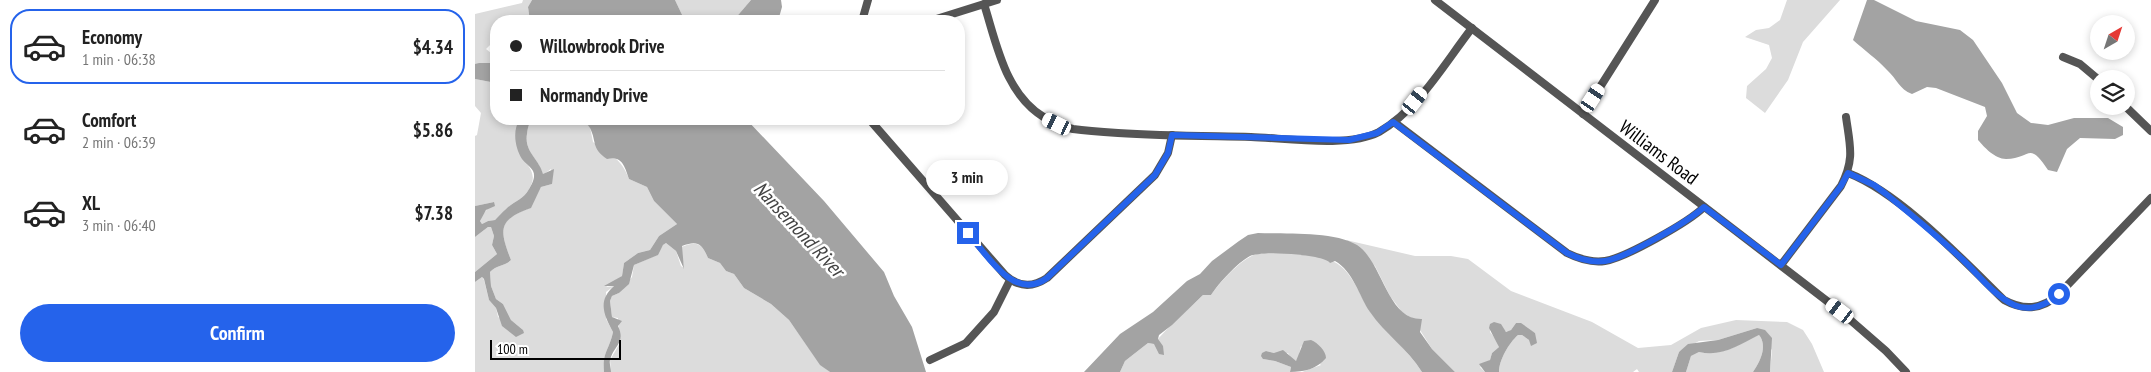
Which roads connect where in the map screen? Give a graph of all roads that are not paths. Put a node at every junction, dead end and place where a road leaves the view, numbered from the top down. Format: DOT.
graph roads {
  1 [pos="868,0"];
  2 [pos="997,0"];
  3 [pos="1435,0"];
  4 [pos="1655,0"];
  5 [pos="984,4"];
  6 [pos="864,15"];
  7 [pos="949,15"];
  8 [pos="1471,28"];
  9 [pos="2063,57"];
  10 [pos="2090,73"];
  11 [pos="1583,114"];
  12 [pos="2134,115"];
  13 [pos="1846,117"];
  14 [pos="1393,122"];
  15 [pos="874,125"];
  16 [pos="2151,132"];
  17 [pos="1172,135"];
  18 [pos="1848,173"];
  19 [pos="2151,198"];
  20 [pos="1704,207"];
  21 [pos="1781,265"];
  22 [pos="1010,280"];
  23 [pos="930,360"];
  24 [pos="1906,372"];
  1 -- 6 [label="street"];
  2 -- 5 [label="street"];
  3 -- 8 [label="street, Williams Road"];
  4 -- 11 [label="street"];
  5 -- 7 [label="street"];
  5 -- 17 [label="street"];
  8 -- 11 [label="street, Williams Road"];
  8 -- 14 [label="street"];
  9 -- 10 [label="street"];
  11 -- 20 [label="street, Williams Road"];
  12 -- 16 [label="street"];
  13 -- 18 [label="street"];
  14 -- 17 [label="street"];
  14 -- 20 [label="street"];
  15 -- 22 [label="street"];
  17 -- 22 [label="street"];
  18 -- 19 [label="street"];
  18 -- 21 [label="street"];
  20 -- 21 [label="street, Williams Road"];
  21 -- 24 [label="street, Williams Road"];
  22 -- 23 [label="street"];
}
